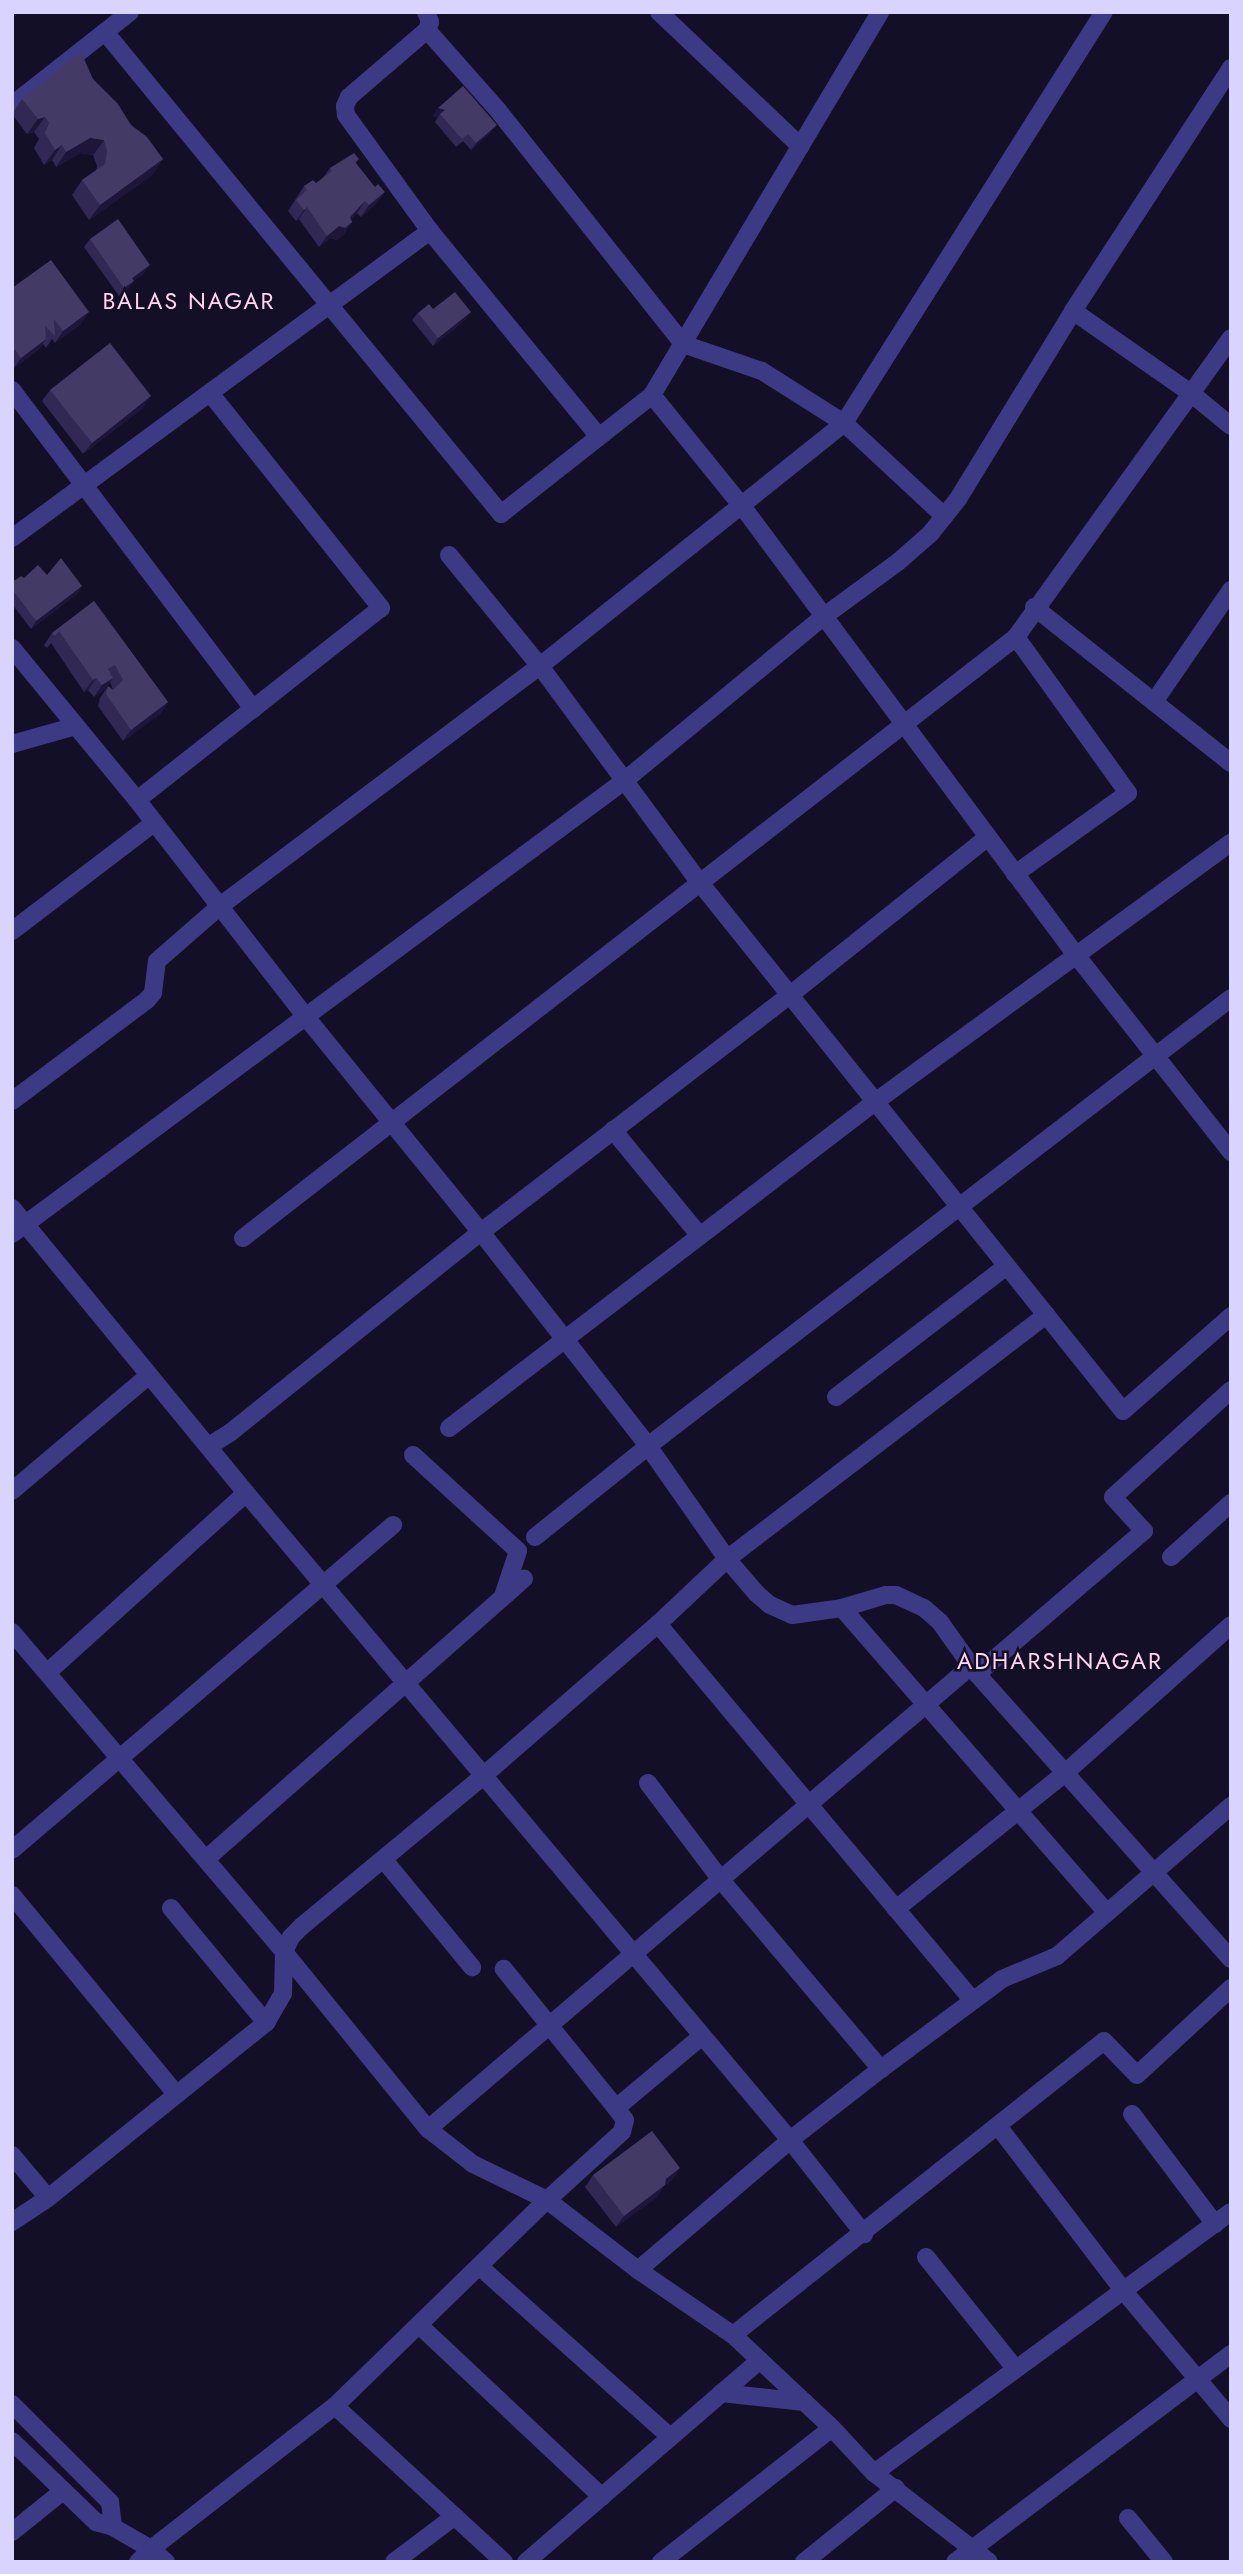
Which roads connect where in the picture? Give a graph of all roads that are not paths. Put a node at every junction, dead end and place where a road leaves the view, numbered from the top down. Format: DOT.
graph roads {
  1 [pos="130,12"];
  2 [pos="880,12"];
  3 [pos="1104,12"];
  4 [pos="663,13"];
  5 [pos="426,21"];
  6 [pos="105,32"];
  7 [pos="1231,68"];
  8 [pos="12,105"];
  9 [pos="800,146"];
  10 [pos="430,230"];
  11 [pos="329,305"];
  12 [pos="1073,311"];
  13 [pos="1231,338"];
  14 [pos="683,344"];
  15 [pos="210,393"];
  16 [pos="1192,394"];
  17 [pos="652,395"];
  18 [pos="14,397"];
  19 [pos="844,423"];
  20 [pos="1231,426"];
  21 [pos="598,437"];
  22 [pos="84,485"];
  23 [pos="741,506"];
  24 [pos="944,516"];
  25 [pos="12,538"];
  26 [pos="449,555"];
  27 [pos="1231,590"];
  28 [pos="1034,607"];
  29 [pos="823,617"];
  30 [pos="1016,637"];
  31 [pos="12,648"];
  32 [pos="540,666"];
  33 [pos="1154,702"];
  34 [pos="253,709"];
  35 [pos="906,724"];
  36 [pos="76,726"];
  37 [pos="12,744"];
  38 [pos="1231,763"];
  39 [pos="624,781"];
  40 [pos="137,800"];
  41 [pos="154,823"];
  42 [pos="988,837"];
  43 [pos="1231,842"];
  44 [pos="1015,874"];
  45 [pos="701,884"];
  46 [pos="220,906"];
  47 [pos="12,931"];
  48 [pos="1076,955"];
  49 [pos="790,995"];
  50 [pos="1231,998"];
  51 [pos="306,1017"];
  52 [pos="1155,1057"];
  53 [pos="12,1101"];
  54 [pos="875,1102"];
  55 [pos="393,1124"];
  56 [pos="613,1130"];
  57 [pos="1231,1152"];
  58 [pos="960,1207"];
  59 [pos="12,1208"];
  60 [pos="19,1229"];
  61 [pos="481,1231"];
  62 [pos="699,1236"];
  63 [pos="243,1238"];
  64 [pos="1007,1266"];
  65 [pos="1046,1315"];
  66 [pos="1229,1320"];
  67 [pos="564,1339"];
  68 [pos="148,1376"];
  69 [pos="1231,1390"];
  70 [pos="836,1397"];
  71 [pos="449,1428"];
  72 [pos="209,1446"];
  73 [pos="648,1446"];
  74 [pos="413,1455"];
  75 [pos="12,1491"];
  76 [pos="246,1493"];
  77 [pos="1231,1503"];
  78 [pos="393,1525"];
  79 [pos="535,1537"];
  80 [pos="1171,1557"];
  81 [pos="727,1559"];
  82 [pos="524,1580"];
  83 [pos="323,1585"];
  84 [pos="503,1596"];
  85 [pos="842,1608"];
  86 [pos="658,1624"];
  87 [pos="1231,1625"];
  88 [pos="12,1632"];
  89 [pos="974,1670"];
  90 [pos="48,1672"];
  91 [pos="405,1682"];
  92 [pos="924,1705"];
  93 [pos="121,1758"];
  94 [pos="1065,1773"];
  95 [pos="483,1776"];
  96 [pos="648,1783"];
  97 [pos="809,1804"];
  98 [pos="1231,1806"];
  99 [pos="1017,1811"];
  100 [pos="12,1850"];
  101 [pos="206,1859"];
  102 [pos="384,1860"];
  103 [pos="1154,1872"];
  104 [pos="721,1880"];
  105 [pos="12,1895"];
  106 [pos="171,1908"];
  107 [pos="896,1909"];
  108 [pos="1107,1913"];
  109 [pos="284,1952"];
  110 [pos="634,1954"];
  111 [pos="1231,1959"];
  112 [pos="472,1967"];
  113 [pos="504,1969"];
  114 [pos="1231,1988"];
  115 [pos="973,2001"];
  116 [pos="266,2023"];
  117 [pos="550,2025"];
  118 [pos="702,2036"];
  119 [pos="881,2069"];
  120 [pos="176,2094"];
  121 [pos="616,2108"];
  122 [pos="1132,2114"];
  123 [pos="998,2126"];
  124 [pos="428,2129"];
  125 [pos="790,2140"];
  126 [pos="12,2155"];
  127 [pos="48,2198"];
  128 [pos="547,2200"];
  129 [pos="1231,2212"];
  130 [pos="12,2222"];
  131 [pos="1215,2224"];
  132 [pos="864,2234"];
  133 [pos="926,2258"];
  134 [pos="479,2266"];
  135 [pos="638,2270"];
  136 [pos="1122,2289"];
  137 [pos="419,2325"];
  138 [pos="733,2335"];
  139 [pos="1231,2354"];
  140 [pos="760,2360"];
  141 [pos="1015,2368"];
  142 [pos="1198,2380"];
  143 [pos="721,2393"];
  144 [pos="805,2402"];
  145 [pos="12,2404"];
  146 [pos="335,2406"];
  147 [pos="1231,2419"];
  148 [pos="832,2428"];
  149 [pos="670,2437"];
  150 [pos="12,2441"];
  151 [pos="874,2473"];
  152 [pos="896,2488"];
  153 [pos="63,2491"];
  154 [pos="602,2497"];
  155 [pos="455,2516"];
  156 [pos="1128,2518"];
  157 [pos="113,2527"];
  158 [pos="12,2532"];
  159 [pos="151,2549"];
  160 [pos="972,2549"];
  161 [pos="138,2562"];
  162 [pos="166,2562"];
  163 [pos="394,2562"];
  164 [pos="504,2562"];
  165 [pos="527,2562"];
  166 [pos="661,2562"];
  167 [pos="804,2562"];
  168 [pos="956,2562"];
  169 [pos="989,2562"];
  170 [pos="1164,2562"];
  1 -- 6 [label="street"];
  2 -- 9 [label="street"];
  3 -- 19 [label="street"];
  4 -- 9 [label="street"];
  5 -- 10 [label="street"];
  5 -- 14 [label="street"];
  6 -- 8 [label="street"];
  6 -- 11 [label="street"];
  7 -- 12 [label="street"];
  9 -- 14 [label="street"];
  10 -- 11 [label="street"];
  10 -- 21 [label="street"];
  11 -- 15 [label="street"];
  11 -- 21 [label="street"];
  12 -- 16 [label="street"];
  12 -- 24 [label="street"];
  13 -- 16 [label="street"];
  14 -- 17 [label="street"];
  14 -- 19 [label="street"];
  15 -- 22 [label="street"];
  15 -- 34 [label="street"];
  16 -- 20 [label="street"];
  16 -- 28 [label="street"];
  17 -- 21 [label="street"];
  17 -- 23 [label="street"];
  18 -- 22 [label="street"];
  19 -- 23 [label="street"];
  19 -- 24 [label="street"];
  22 -- 25 [label="street"];
  22 -- 34 [label="street"];
  23 -- 29 [label="street"];
  23 -- 32 [label="street"];
  24 -- 29 [label="street"];
  26 -- 32 [label="street"];
  27 -- 33 [label="street"];
  28 -- 30 [label="street"];
  28 -- 33 [label="street"];
  29 -- 35 [label="street"];
  29 -- 39 [label="street"];
  30 -- 35 [label="street"];
  30 -- 44 [label="street"];
  31 -- 36 [label="street"];
  32 -- 39 [label="street"];
  32 -- 46 [label="street"];
  33 -- 38 [label="street"];
  34 -- 40 [label="street"];
  35 -- 42 [label="street"];
  35 -- 45 [label="street"];
  36 -- 37 [label="street"];
  36 -- 40 [label="street"];
  39 -- 45 [label="street"];
  39 -- 51 [label="street"];
  40 -- 41 [label="street"];
  41 -- 46 [label="street"];
  41 -- 47 [label="street"];
  42 -- 44 [label="street"];
  42 -- 49 [label="street"];
  43 -- 48 [label="street"];
  44 -- 48 [label="street"];
  45 -- 49 [label="street"];
  45 -- 55 [label="street"];
  46 -- 51 [label="street"];
  46 -- 53 [label="street"];
  48 -- 52 [label="street"];
  48 -- 54 [label="street"];
  49 -- 54 [label="street"];
  49 -- 56 [label="street"];
  50 -- 52 [label="street"];
  51 -- 55 [label="street"];
  51 -- 60 [label="street"];
  52 -- 57 [label="street"];
  52 -- 58 [label="street"];
  54 -- 58 [label="street"];
  54 -- 62 [label="street"];
  55 -- 61 [label="street"];
  55 -- 63 [label="street"];
  56 -- 61 [label="street"];
  56 -- 62 [label="street"];
  58 -- 64 [label="street"];
  58 -- 73 [label="street"];
  59 -- 60 [label="street"];
  60 -- 68 [label="street"];
  61 -- 67 [label="street"];
  61 -- 72 [label="street"];
  62 -- 67 [label="street"];
  64 -- 65 [label="street"];
  64 -- 70 [label="street"];
  65 -- 66 [label="street"];
  65 -- 81 [label="street"];
  67 -- 71 [label="street"];
  67 -- 73 [label="street"];
  68 -- 72 [label="street"];
  68 -- 75 [label="street"];
  69 -- 89 [label="street"];
  72 -- 76 [label="street"];
  73 -- 79 [label="street"];
  73 -- 81 [label="street"];
  74 -- 84 [label="street"];
  76 -- 83 [label="street"];
  76 -- 90 [label="street"];
  77 -- 80 [label="street"];
  78 -- 83 [label="street"];
  81 -- 85 [label="street"];
  81 -- 86 [label="street"];
  82 -- 84 [label="street"];
  83 -- 91 [label="street"];
  83 -- 93 [label="street"];
  84 -- 91 [label="street"];
  85 -- 89 [label="street"];
  85 -- 92 [label="street"];
  86 -- 95 [label="street"];
  86 -- 97 [label="street"];
  87 -- 94 [label="street"];
  88 -- 90 [label="street"];
  89 -- 92 [label="street"];
  89 -- 94 [label="street"];
  90 -- 93 [label="street"];
  91 -- 95 [label="street"];
  91 -- 101 [label="street"];
  92 -- 97 [label="street"];
  92 -- 99 [label="street"];
  93 -- 100 [label="street"];
  93 -- 101 [label="street"];
  94 -- 99 [label="street"];
  94 -- 103 [label="street"];
  95 -- 102 [label="street"];
  95 -- 110 [label="street"];
  96 -- 104 [label="street"];
  97 -- 104 [label="street"];
  97 -- 107 [label="street"];
  98 -- 103 [label="street"];
  99 -- 107 [label="street"];
  99 -- 108 [label="street"];
  101 -- 109 [label="street"];
  102 -- 109 [label="street"];
  102 -- 112 [label="street"];
  103 -- 108 [label="street"];
  103 -- 111 [label="street"];
  104 -- 110 [label="street"];
  104 -- 119 [label="street"];
  105 -- 120 [label="street"];
  106 -- 116 [label="street"];
  107 -- 115 [label="street"];
  108 -- 115 [label="street"];
  109 -- 116 [label="street"];
  109 -- 124 [label="street"];
  110 -- 117 [label="street"];
  110 -- 118 [label="street"];
  113 -- 117 [label="street"];
  114 -- 123 [label="street"];
  115 -- 119 [label="street"];
  116 -- 120 [label="street"];
  117 -- 121 [label="street"];
  117 -- 124 [label="street"];
  118 -- 121 [label="street"];
  118 -- 125 [label="street"];
  119 -- 125 [label="street"];
  120 -- 127 [label="street"];
  121 -- 128 [label="street"];
  122 -- 131 [label="street"];
  123 -- 132 [label="street"];
  123 -- 136 [label="street"];
  124 -- 128 [label="street"];
  125 -- 132 [label="street"];
  125 -- 135 [label="street"];
  126 -- 127 [label="street"];
  127 -- 130 [label="street"];
  128 -- 134 [label="street"];
  128 -- 135 [label="street"];
  129 -- 131 [label="street"];
  131 -- 136 [label="street"];
  132 -- 138 [label="street"];
  133 -- 141 [label="street"];
  134 -- 137 [label="street"];
  134 -- 149 [label="street"];
  135 -- 138 [label="street"];
  136 -- 141 [label="street"];
  136 -- 142 [label="street"];
  137 -- 146 [label="street"];
  137 -- 154 [label="street"];
  138 -- 140 [label="street"];
  139 -- 142 [label="street"];
  140 -- 143 [label="street"];
  140 -- 144 [label="street"];
  141 -- 151 [label="street"];
  142 -- 147 [label="street"];
  142 -- 160 [label="street"];
  143 -- 144 [label="street"];
  143 -- 149 [label="street"];
  144 -- 148 [label="street"];
  145 -- 157 [label="street"];
  146 -- 155 [label="street"];
  146 -- 159 [label="street"];
  148 -- 151 [label="street"];
  148 -- 166 [label="street"];
  149 -- 154 [label="street"];
  150 -- 153 [label="street"];
  151 -- 152 [label="street"];
  152 -- 160 [label="street"];
  152 -- 167 [label="street"];
  153 -- 157 [label="street"];
  153 -- 158 [label="street"];
  154 -- 165 [label="street"];
  155 -- 163 [label="street"];
  155 -- 164 [label="street"];
  156 -- 170 [label="street"];
  157 -- 159 [label="street"];
  159 -- 161 [label="street"];
  159 -- 162 [label="street"];
  160 -- 168 [label="street"];
  160 -- 169 [label="street"];
}
